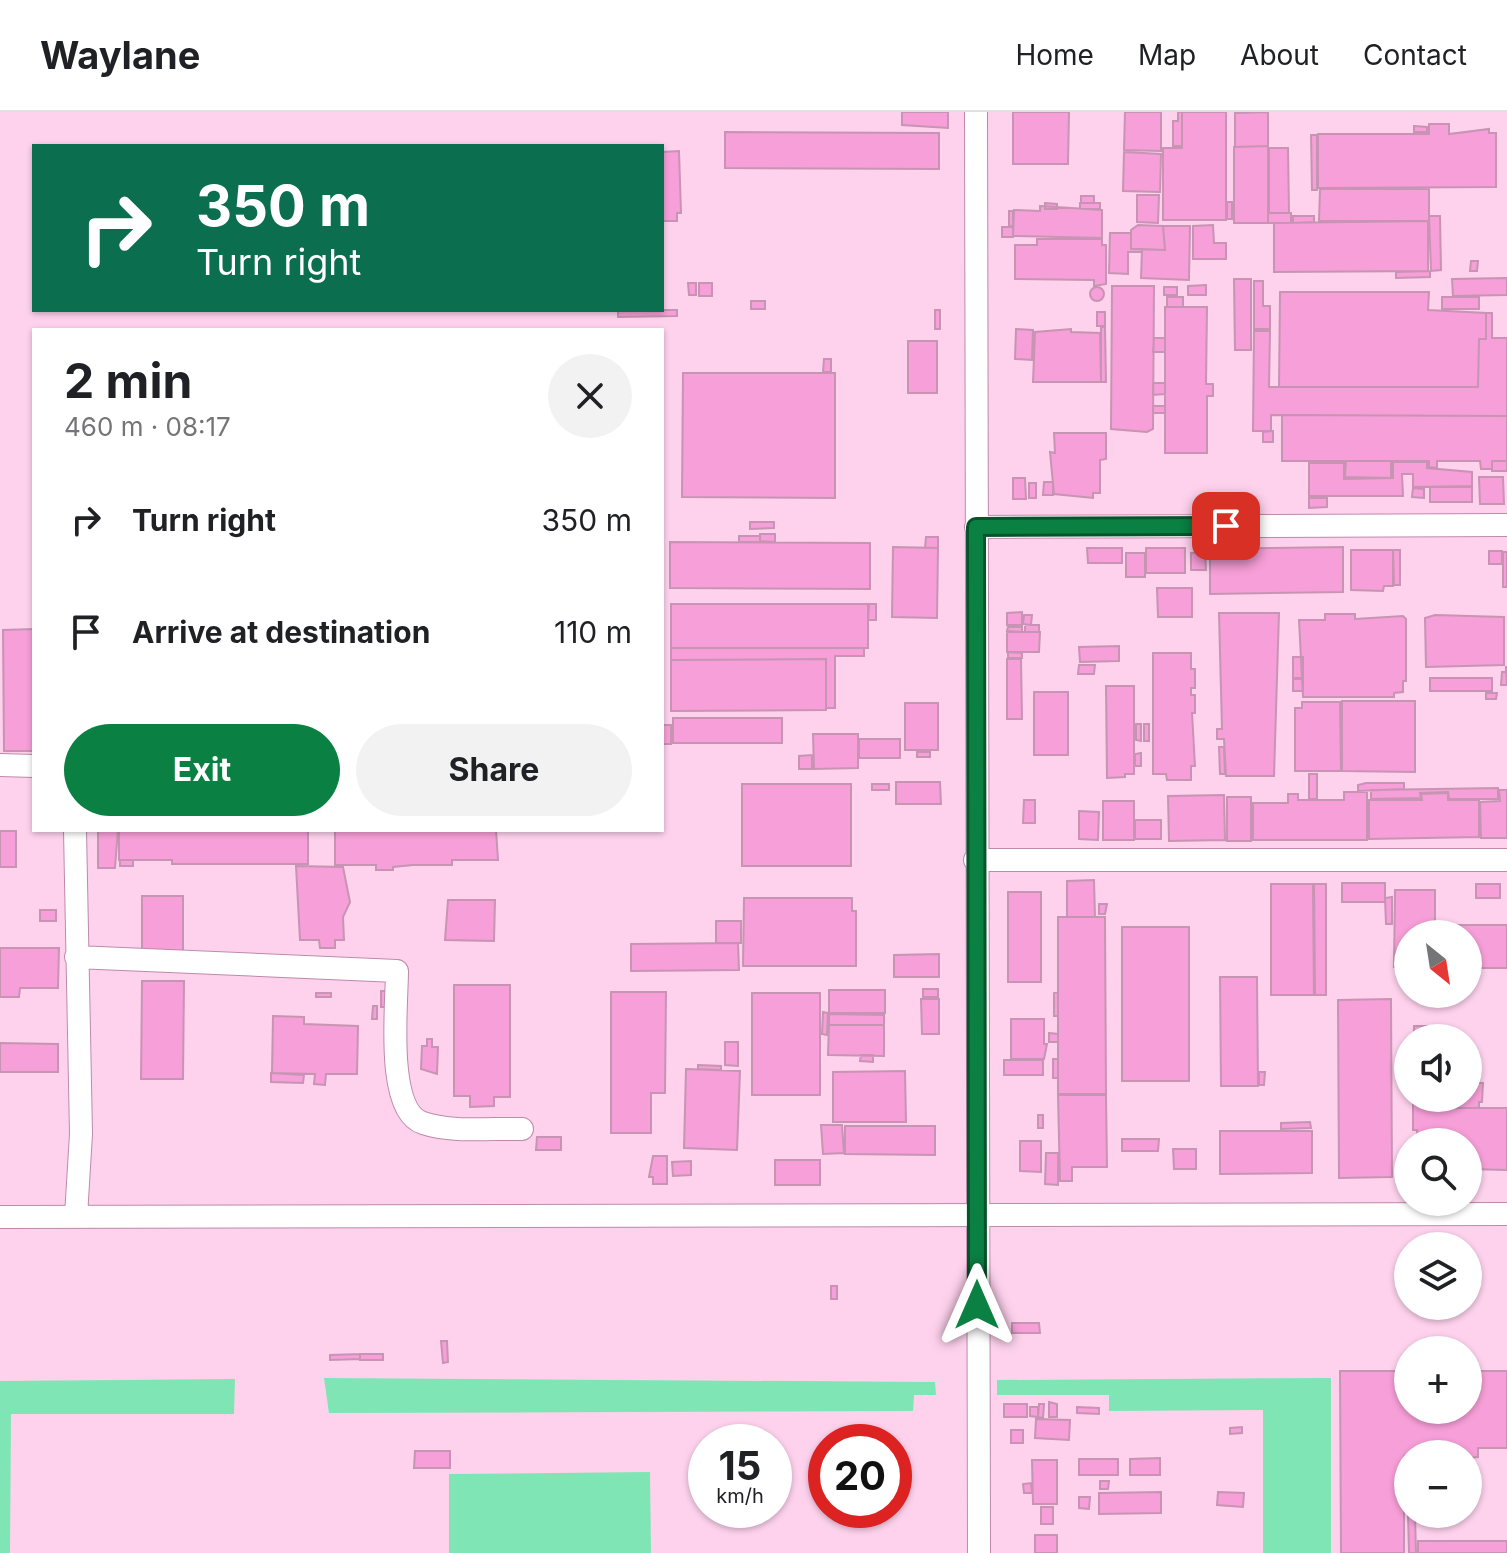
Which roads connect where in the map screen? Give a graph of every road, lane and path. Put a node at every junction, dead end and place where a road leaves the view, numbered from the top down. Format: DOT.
graph roads {
  1 [pos="976,112"];
  2 [pos="1507,525"];
  3 [pos="976,527"];
  4 [pos="0,765"];
  5 [pos="32,766"];
  6 [pos="75,832"];
  7 [pos="975,860"];
  8 [pos="1507,860"];
  9 [pos="76,957"];
  10 [pos="522,1129"];
  11 [pos="1507,1214"];
  12 [pos="76,1216"];
  13 [pos="977,1216"];
  14 [pos="0,1217"];
  15 [pos="979,1553"];
  1 -- 3 [label="street"];
  2 -- 3 [label="street"];
  3 -- 7 [label="street"];
  4 -- 5 [label="street"];
  6 -- 9 [label="street"];
  7 -- 8 [label="street"];
  7 -- 13 [label="street"];
  9 -- 10 [label="street"];
  9 -- 12 [label="street"];
  11 -- 13 [label="street"];
  12 -- 13 [label="street"];
  12 -- 14 [label="street"];
  13 -- 15 [label="street"];
}
